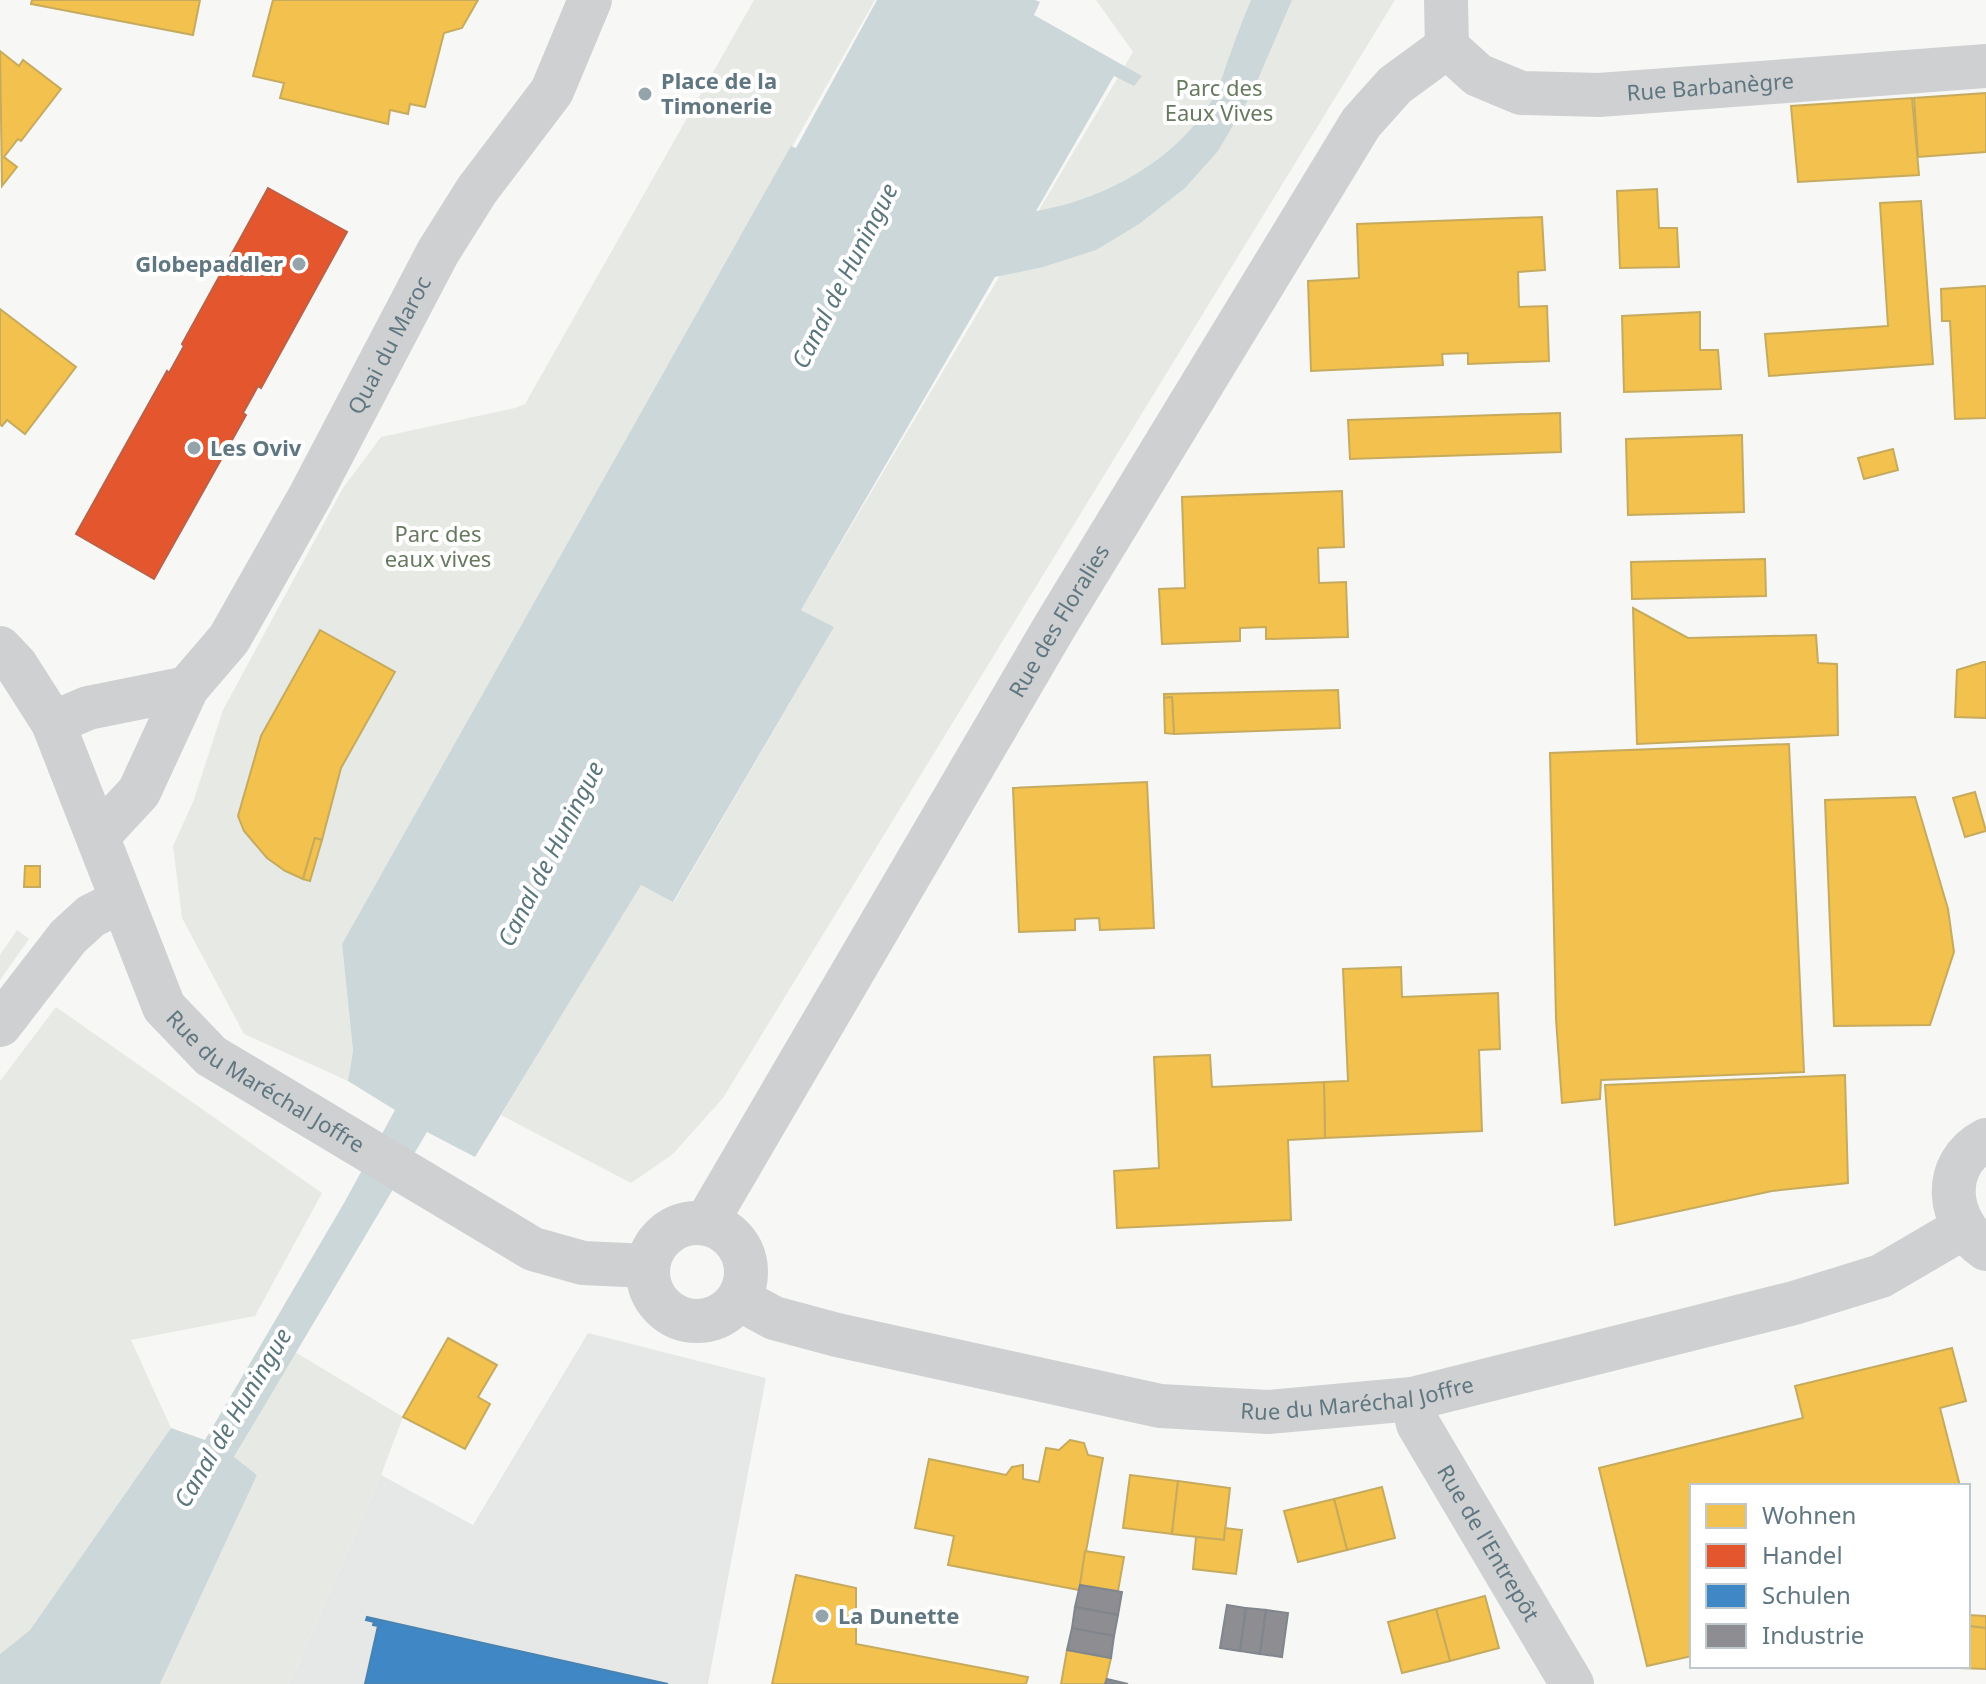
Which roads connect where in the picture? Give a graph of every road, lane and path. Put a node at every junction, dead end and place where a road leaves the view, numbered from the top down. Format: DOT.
graph roads {
  1 [pos="590,0"];
  2 [pos="1446,0"];
  3 [pos="1447,47"];
  4 [pos="1986,66"];
  5 [pos="0,648"];
  6 [pos="187,688"];
  7 [pos="53,723"];
  8 [pos="98,836"];
  9 [pos="121,901"];
  10 [pos="0,1025"];
  11 [pos="1986,1140"];
  12 [pos="706,1223"];
  13 [pos="1975,1238"];
  14 [pos="647,1266"];
  15 [pos="739,1299"];
  16 [pos="1412,1399"];
  17 [pos="1572,1684"];
  1 -- 6 [label="street, Quai du Maroc"];
  2 -- 3 [label="street"];
  3 -- 4 [label="street, Rue Barbanègre"];
  3 -- 12 [label="street, Rue des Floralies"];
  5 -- 7 [label="street, Rue du Maréchal Joffre"];
  6 -- 7 [label="street"];
  6 -- 8 [label="street, Quai du Maroc"];
  7 -- 8 [label="street, Rue du Maréchal Joffre"];
  8 -- 9 [label="street, Rue du Maréchal Joffre"];
  9 -- 10 [label="street"];
  9 -- 14 [label="street, Rue du Maréchal Joffre"];
  11 -- 13 [label="street, Rue du Maréchal Joffre"];
  12 -- 14 [label="street"];
  12 -- 15 [label="street"];
  13 -- 16 [label="street, Rue du Maréchal Joffre"];
  14 -- 15 [label="street"];
  15 -- 16 [label="street, Rue du Maréchal Joffre"];
  16 -- 17 [label="street, Rue de l'Entrepôt"];
}
